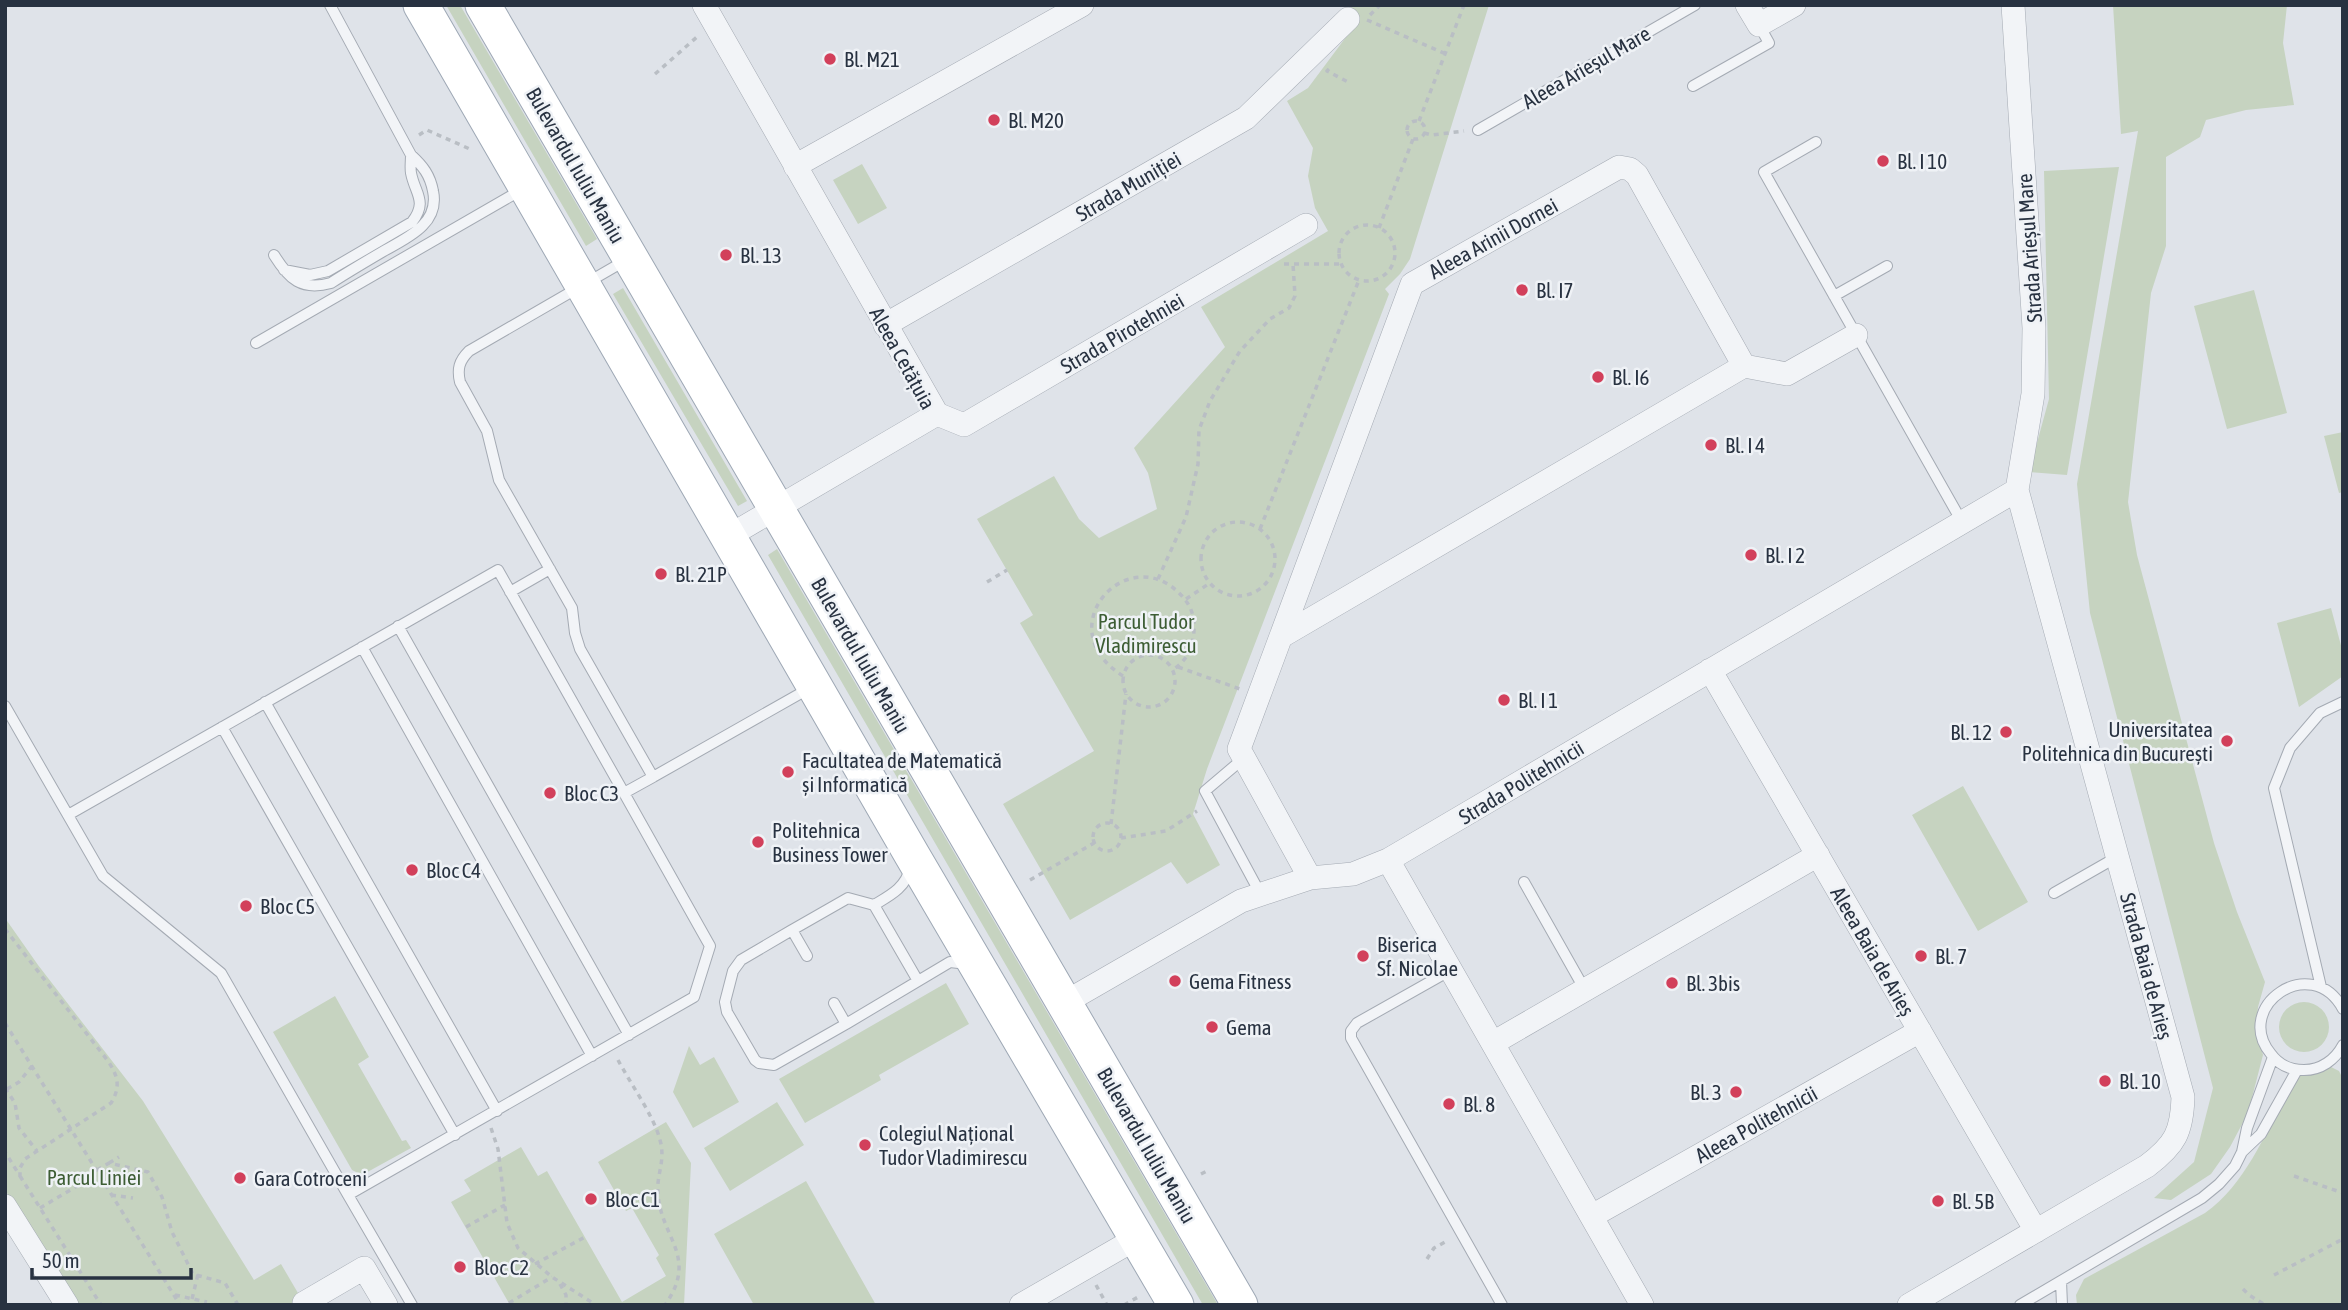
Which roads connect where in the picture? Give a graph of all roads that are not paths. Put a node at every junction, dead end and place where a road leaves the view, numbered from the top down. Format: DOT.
graph roads {
  1 [pos="330,5"];
  2 [pos="421,5"];
  3 [pos="483,5"];
  4 [pos="1082,5"];
  5 [pos="1695,5"];
  6 [pos="1747,5"];
  7 [pos="1794,5"];
  8 [pos="2013,5"];
  9 [pos="708,14"];
  10 [pos="1357,19"];
  11 [pos="1759,25"];
  12 [pos="1692,86"];
  13 [pos="1478,130"];
  14 [pos="1816,142"];
  15 [pos="411,155"];
  16 [pos="795,166"];
  17 [pos="526,188"];
  18 [pos="1306,225"];
  19 [pos="274,255"];
  20 [pos="630,258"];
  21 [pos="1887,266"];
  22 [pos="283,270"];
  23 [pos="583,284"];
  24 [pos="1834,296"];
  25 [pos="886,325"];
  26 [pos="1856,335"];
  27 [pos="256,343"];
  28 [pos="1744,366"];
  29 [pos="937,414"];
  30 [pos="2017,490"];
  31 [pos="776,509"];
  32 [pos="1962,522"];
  33 [pos="729,536"];
  34 [pos="550,569"];
  35 [pos="510,592"];
  36 [pos="398,626"];
  37 [pos="1282,636"];
  38 [pos="362,647"];
  39 [pos="1710,670"];
  40 [pos="814,685"];
  41 [pos="265,702"];
  42 [pos="2343,702"];
  43 [pos="5,706"];
  44 [pos="222,727"];
  45 [pos="1244,758"];
  46 [pos="653,776"];
  47 [pos="624,793"];
  48 [pos="68,815"];
  49 [pos="912,855"];
  50 [pos="1818,855"];
  51 [pos="2117,857"];
  52 [pos="1388,860"];
  53 [pos="1310,878"];
  54 [pos="1524,882"];
  55 [pos="1260,893"];
  56 [pos="2054,893"];
  57 [pos="874,905"];
  58 [pos="792,930"];
  59 [pos="807,956"];
  60 [pos="1451,970"];
  61 [pos="981,971"];
  62 [pos="918,981"];
  63 [pos="2321,988"];
  64 [pos="1585,990"];
  65 [pos="834,1003"];
  66 [pos="1064,1003"];
  67 [pos="2343,1009"];
  68 [pos="846,1024"];
  69 [pos="1920,1031"];
  70 [pos="629,1035"];
  71 [pos="1493,1043"];
  72 [pos="2342,1051"];
  73 [pos="592,1056"];
  74 [pos="2273,1057"];
  75 [pos="2297,1070"];
  76 [pos="492,1114"];
  77 [pos="455,1135"];
  78 [pos="2242,1152"];
  79 [pos="348,1195"];
  80 [pos="1592,1216"];
  81 [pos="12,1227"];
  82 [pos="2036,1231"];
  83 [pos="1137,1238"];
  84 [pos="2061,1281"];
  85 [pos="304,1303"];
  86 [pos="66,1305"];
  87 [pos="386,1305"];
  88 [pos="412,1305"];
  89 [pos="1021,1305"];
  90 [pos="1176,1305"];
  91 [pos="1240,1305"];
  92 [pos="1502,1305"];
  93 [pos="1643,1305"];
  94 [pos="1909,1305"];
  95 [pos="2020,1305"];
  96 [pos="2062,1305"];
  1 -- 15 [label="lane"];
  2 -- 17 [label="main road"];
  3 -- 20 [label="main road, Bulevardul Iuliu Maniu"];
  4 -- 16 [label="street"];
  5 -- 13 [label="lane, Aleea Arieșul Mare"];
  6 -- 11 [label="street"];
  7 -- 11 [label="street"];
  8 -- 30 [label="street, Strada Arieșul Mare"];
  9 -- 16 [label="street, Aleea Cetățuia"];
  10 -- 25 [label="street, Strada Muniției"];
  11 -- 12 [label="lane"];
  14 -- 24 [label="lane"];
  15 -- 22 [label="lane"];
  15 -- 22 [label="lane"];
  16 -- 25 [label="street, Aleea Cetățuia"];
  17 -- 23 [label="main road"];
  17 -- 27 [label="lane"];
  18 -- 29 [label="street, Strada Pirotehniei"];
  19 -- 22 [label="lane"];
  20 -- 23 [label="lane"];
  20 -- 31 [label="main road, Bulevardul Iuliu Maniu"];
  21 -- 24 [label="lane"];
  23 -- 33 [label="main road"];
  23 -- 34 [label="lane"];
  24 -- 26 [label="lane"];
  25 -- 29 [label="street, Aleea Cetățuia"];
  26 -- 28 [label="street"];
  26 -- 32 [label="lane"];
  28 -- 37 [label="street"];
  28 -- 37 [label="street, Aleea Arinii Dornei"];
  29 -- 31 [label="street, Aleea Cetățuia"];
  30 -- 32 [label="street, Strada Politehnicii"];
  30 -- 51 [label="street, Strada Baia de Arieș"];
  31 -- 33 [label="street, Aleea Cetățuia"];
  31 -- 66 [label="main road, Bulevardul Iuliu Maniu"];
  32 -- 39 [label="street, Strada Politehnicii"];
  33 -- 40 [label="main road"];
  34 -- 35 [label="lane"];
  34 -- 46 [label="lane"];
  35 -- 36 [label="lane"];
  35 -- 47 [label="lane"];
  36 -- 38 [label="lane"];
  36 -- 70 [label="lane"];
  37 -- 45 [label="street, Aleea Arinii Dornei"];
  38 -- 41 [label="lane"];
  38 -- 73 [label="lane"];
  39 -- 50 [label="street, Aleea Baia de Arieș"];
  39 -- 52 [label="street, Strada Politehnicii"];
  40 -- 46 [label="lane"];
  40 -- 49 [label="main road"];
  41 -- 44 [label="lane"];
  41 -- 76 [label="lane"];
  42 -- 63 [label="lane"];
  43 -- 48 [label="lane"];
  44 -- 48 [label="lane"];
  44 -- 77 [label="lane"];
  45 -- 53 [label="street"];
  45 -- 55 [label="lane"];
  46 -- 47 [label="lane"];
  47 -- 70 [label="lane"];
  48 -- 79 [label="lane"];
  49 -- 57 [label="lane"];
  49 -- 61 [label="main road"];
  50 -- 64 [label="street"];
  50 -- 69 [label="street, Aleea Baia de Arieș"];
  51 -- 56 [label="lane"];
  51 -- 82 [label="street, Strada Baia de Arieș"];
  52 -- 53 [label="street, Strada Politehnicii"];
  52 -- 60 [label="street"];
  53 -- 55 [label="street, Strada Politehnicii"];
  54 -- 64 [label="lane"];
  55 -- 66 [label="street, Strada Politehnicii"];
  57 -- 58 [label="lane"];
  57 -- 62 [label="lane"];
  58 -- 59 [label="lane"];
  58 -- 68 [label="lane"];
  60 -- 71 [label="street"];
  60 -- 92 [label="lane"];
  61 -- 62 [label="lane"];
  61 -- 83 [label="main road"];
  62 -- 68 [label="lane"];
  63 -- 67 [label="lane"];
  63 -- 74 [label="lane"];
  64 -- 71 [label="street"];
  65 -- 68 [label="lane"];
  66 -- 91 [label="main road, Bulevardul Iuliu Maniu"];
  69 -- 80 [label="street, Aleea Politehnicii"];
  69 -- 82 [label="street, Aleea Baia de Arieș"];
  70 -- 73 [label="lane"];
  71 -- 80 [label="street"];
  72 -- 75 [label="lane"];
  73 -- 76 [label="lane"];
  74 -- 75 [label="lane"];
  74 -- 78 [label="lane"];
  75 -- 78 [label="lane"];
  76 -- 77 [label="lane"];
  77 -- 79 [label="lane"];
  78 -- 84 [label="lane"];
  79 -- 88 [label="lane"];
  80 -- 93 [label="street"];
  81 -- 86 [label="street"];
  82 -- 94 [label="street, Strada Baia de Arieș"];
  83 -- 89 [label="street"];
  83 -- 90 [label="main road"];
  84 -- 95 [label="lane"];
  84 -- 96 [label="lane"];
  85 -- 87 [label="street"];
}
